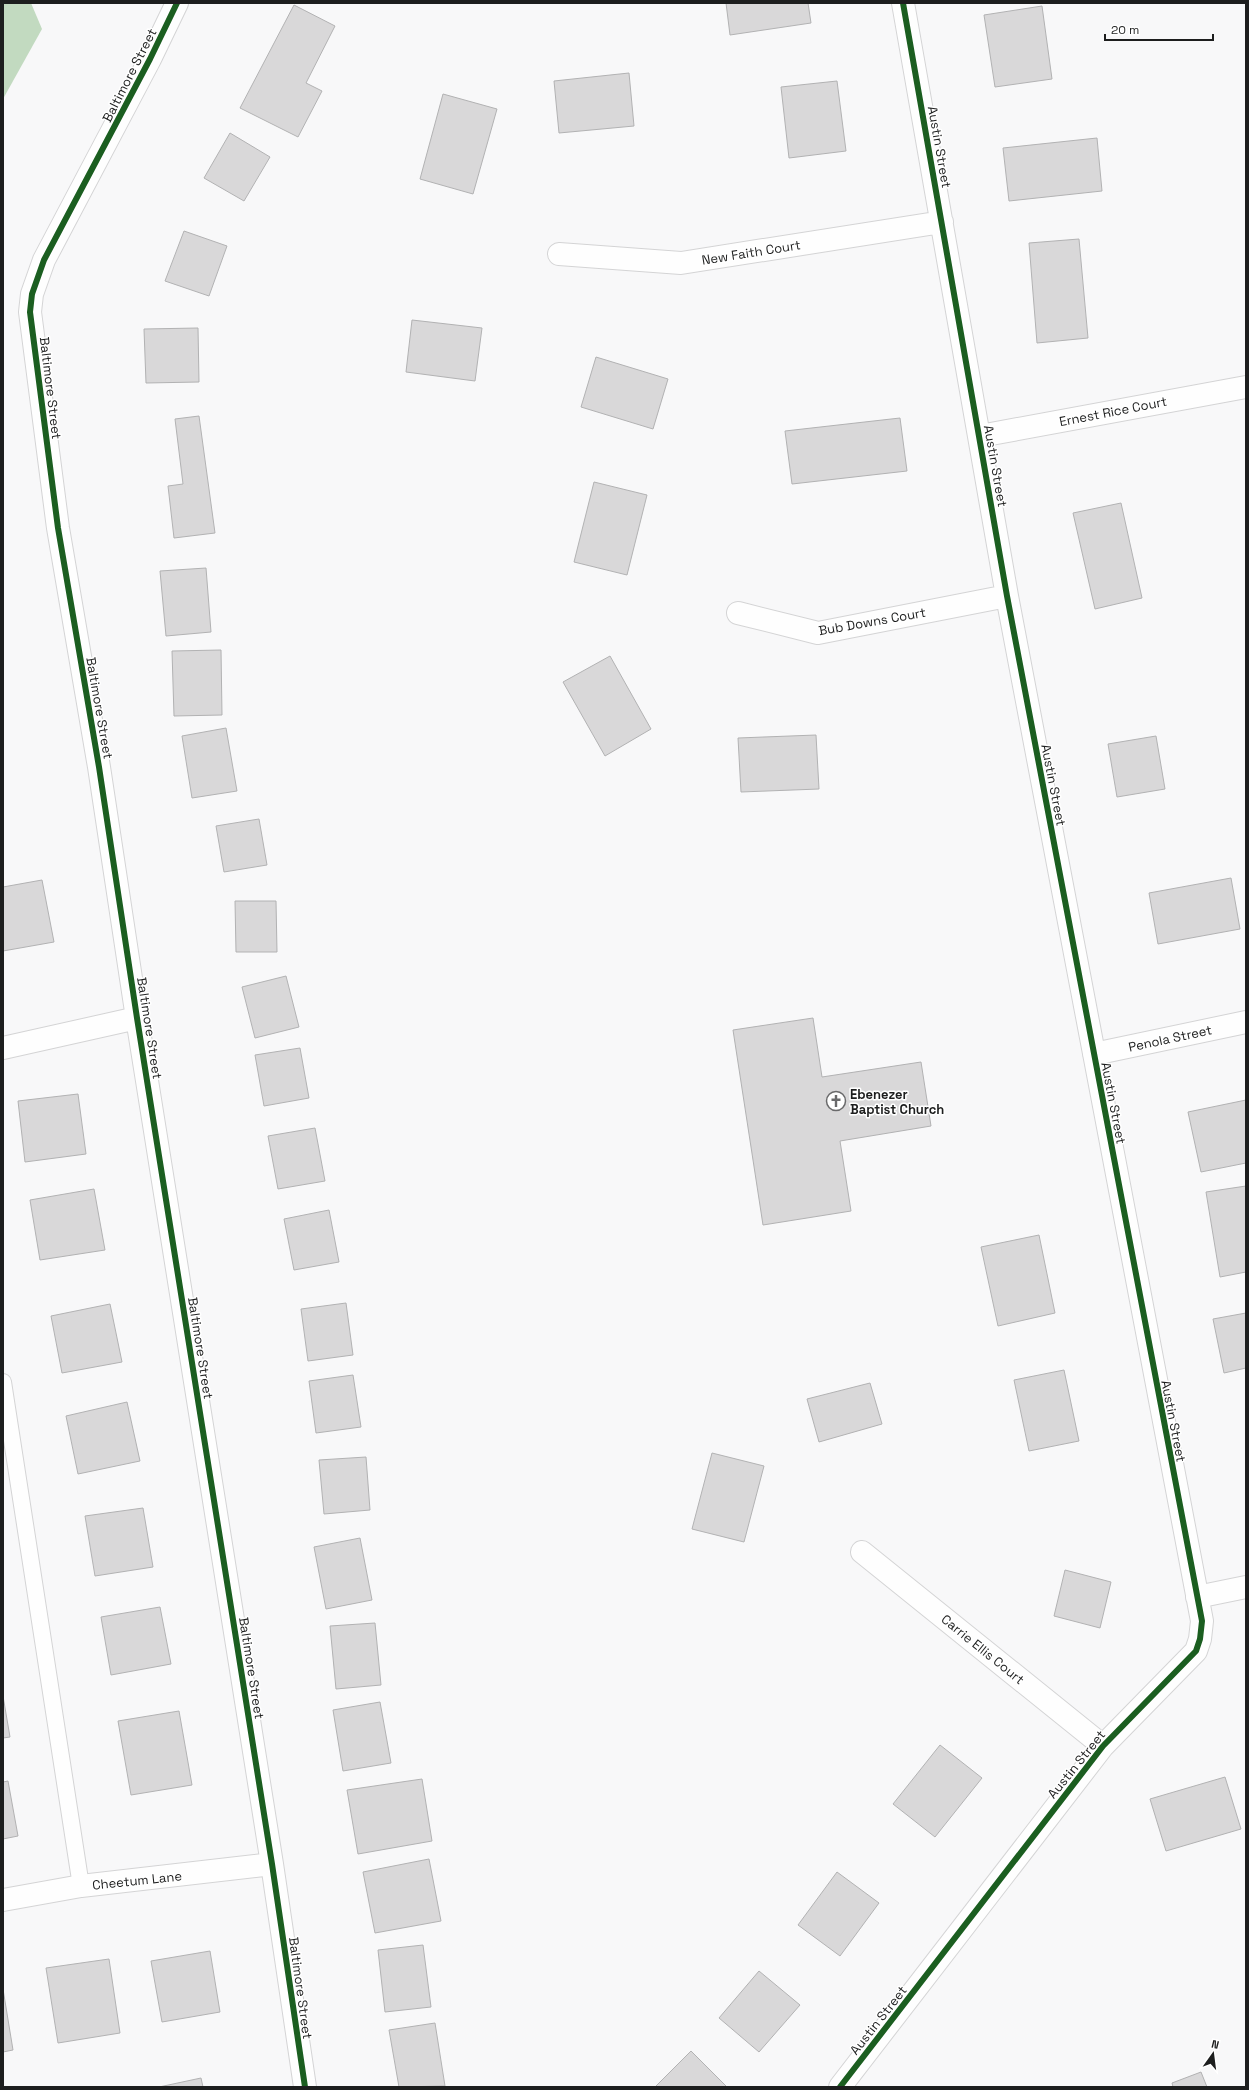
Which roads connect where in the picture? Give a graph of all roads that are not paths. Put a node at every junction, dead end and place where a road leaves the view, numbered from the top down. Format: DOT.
graph roads {
  1 [pos="177,3"];
  2 [pos="903,3"];
  3 [pos="942,222"];
  4 [pos="559,254"];
  5 [pos="1246,386"];
  6 [pos="980,436"];
  7 [pos="1007,596"];
  8 [pos="738,613"];
  9 [pos="137,1018"];
  10 [pos="1246,1022"];
  11 [pos="3,1048"];
  12 [pos="1094,1054"];
  13 [pos="3,1382"];
  14 [pos="862,1552"];
  15 [pos="1246,1587"];
  16 [pos="1197,1597"];
  17 [pos="1103,1746"];
  18 [pos="272,1864"];
  19 [pos="81,1886"];
  20 [pos="3,1900"];
  21 [pos="305,2087"];
  22 [pos="840,2087"];
  1 -- 9 [label="street, Baltimore Street"];
  2 -- 3 [label="street, Austin Street"];
  3 -- 4 [label="street, New Faith Court"];
  3 -- 6 [label="street, Austin Street"];
  5 -- 6 [label="street, Ernest Rice Court"];
  6 -- 7 [label="street, Austin Street"];
  7 -- 8 [label="street, Bub Downs Court"];
  7 -- 12 [label="street, Austin Street"];
  9 -- 11 [label="street"];
  9 -- 18 [label="street, Baltimore Street"];
  10 -- 12 [label="street, Penola Street"];
  12 -- 16 [label="street, Austin Street"];
  13 -- 19 [label="lane"];
  14 -- 17 [label="street, Carrie Ellis Court"];
  15 -- 16 [label="street"];
  16 -- 17 [label="street, Austin Street"];
  17 -- 22 [label="street, Austin Street"];
  18 -- 19 [label="street, Cheetum Lane"];
  18 -- 21 [label="street, Baltimore Street"];
  19 -- 20 [label="street, Cheetum Lane"];
}
